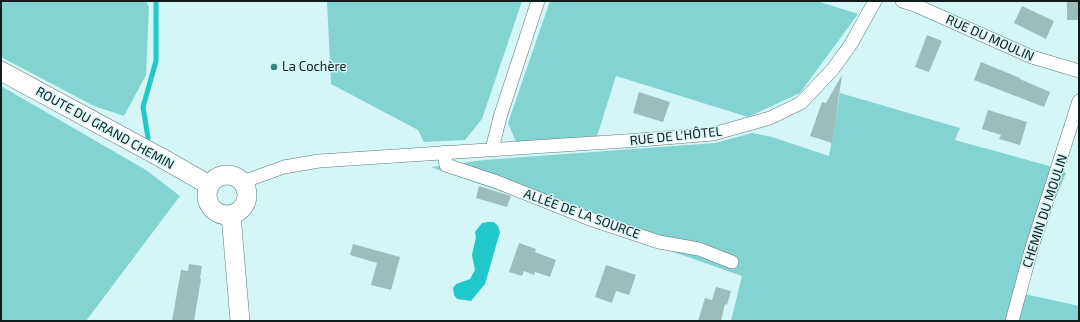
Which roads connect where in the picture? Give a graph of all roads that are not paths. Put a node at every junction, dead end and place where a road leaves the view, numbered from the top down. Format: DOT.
graph roads {
  1 [pos="538,1"];
  2 [pos="875,1"];
  3 [pos="902,1"];
  4 [pos="1,71"];
  5 [pos="1079,71"];
  6 [pos="1079,101"];
  7 [pos="492,149"];
  8 [pos="444,152"];
  9 [pos="242,182"];
  10 [pos="209,185"];
  11 [pos="231,215"];
  12 [pos="732,262"];
  13 [pos="240,321"];
  14 [pos="1012,321"];
  1 -- 7 [label="street"];
  2 -- 7 [label="street, RUE DE L'HÔTEL"];
  3 -- 5 [label="street, RUE DU MOULIN"];
  4 -- 10 [label="main road, ROUTE DU GRAND CHEMIN"];
  6 -- 14 [label="street, CHEMIN DU MOULIN"];
  7 -- 8 [label="street, RUE DE L'HÔTEL"];
  8 -- 9 [label="street, RUE DE L'HÔTEL"];
  8 -- 12 [label="street, ALLÉE DE LA SOURCE"];
  9 -- 10 [label="main road"];
  9 -- 11 [label="main road"];
  10 -- 11 [label="main road"];
  11 -- 13 [label="main road"];
}
